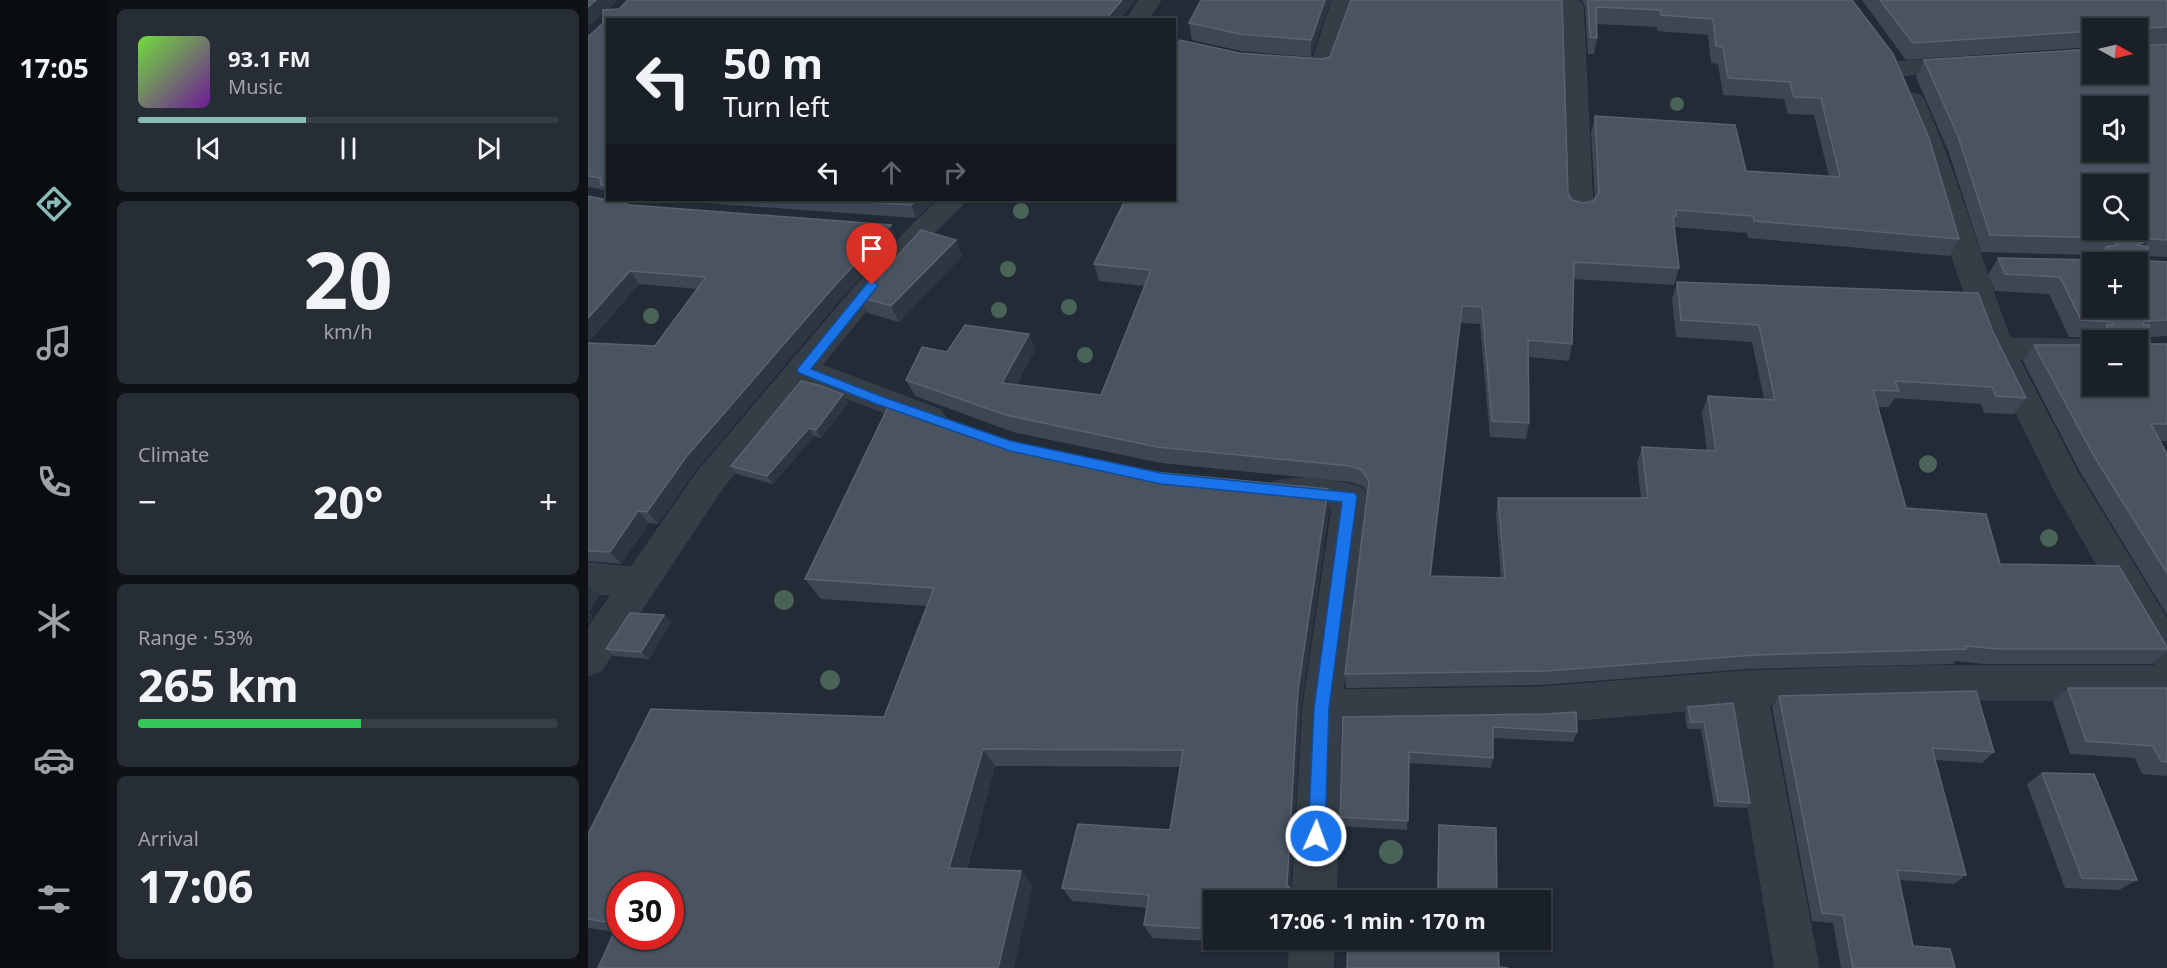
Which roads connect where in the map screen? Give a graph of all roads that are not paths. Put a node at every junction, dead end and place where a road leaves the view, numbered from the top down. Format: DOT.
graph roads {
  1 [pos="1150,0"];
  2 [pos="1344,0"];
  3 [pos="1527,0"];
  4 [pos="1138,18"];
  5 [pos="1264,62"];
  6 [pos="1982,62"];
  7 [pos="953,201"];
  8 [pos="1580,210"];
  9 [pos="888,226"];
  10 [pos="923,229"];
  11 [pos="1999,348"];
  12 [pos="2082,349"];
  13 [pos="803,370"];
  14 [pos="955,427"];
  15 [pos="1255,488"];
  16 [pos="588,578"];
  17 [pos="640,583"];
  18 [pos="2167,652"];
  19 [pos="588,659"];
  20 [pos="2167,682"];
  21 [pos="1747,688"];
  22 [pos="1322,708"];
  23 [pos="1314,890"];
  24 [pos="1312,950"];
  25 [pos="1311,968"];
  26 [pos="1797,968"];
  1 -- 4 [label="street"];
  2 -- 5 [label="street"];
  3 -- 8 [label="street"];
  6 -- 11 [label="street"];
  7 -- 10 [label="street"];
  9 -- 10 [label="street"];
  10 -- 13 [label="street"];
  11 -- 12 [label="street"];
  11 -- 18 [label="street"];
  13 -- 14 [label="street"];
  13 -- 17 [label="street"];
  15 -- 22 [label="street"];
  16 -- 17 [label="street"];
  17 -- 19 [label="street"];
  20 -- 21 [label="street"];
  21 -- 22 [label="street"];
  21 -- 26 [label="street"];
  22 -- 23 [label="street"];
  24 -- 25 [label="street"];
}
